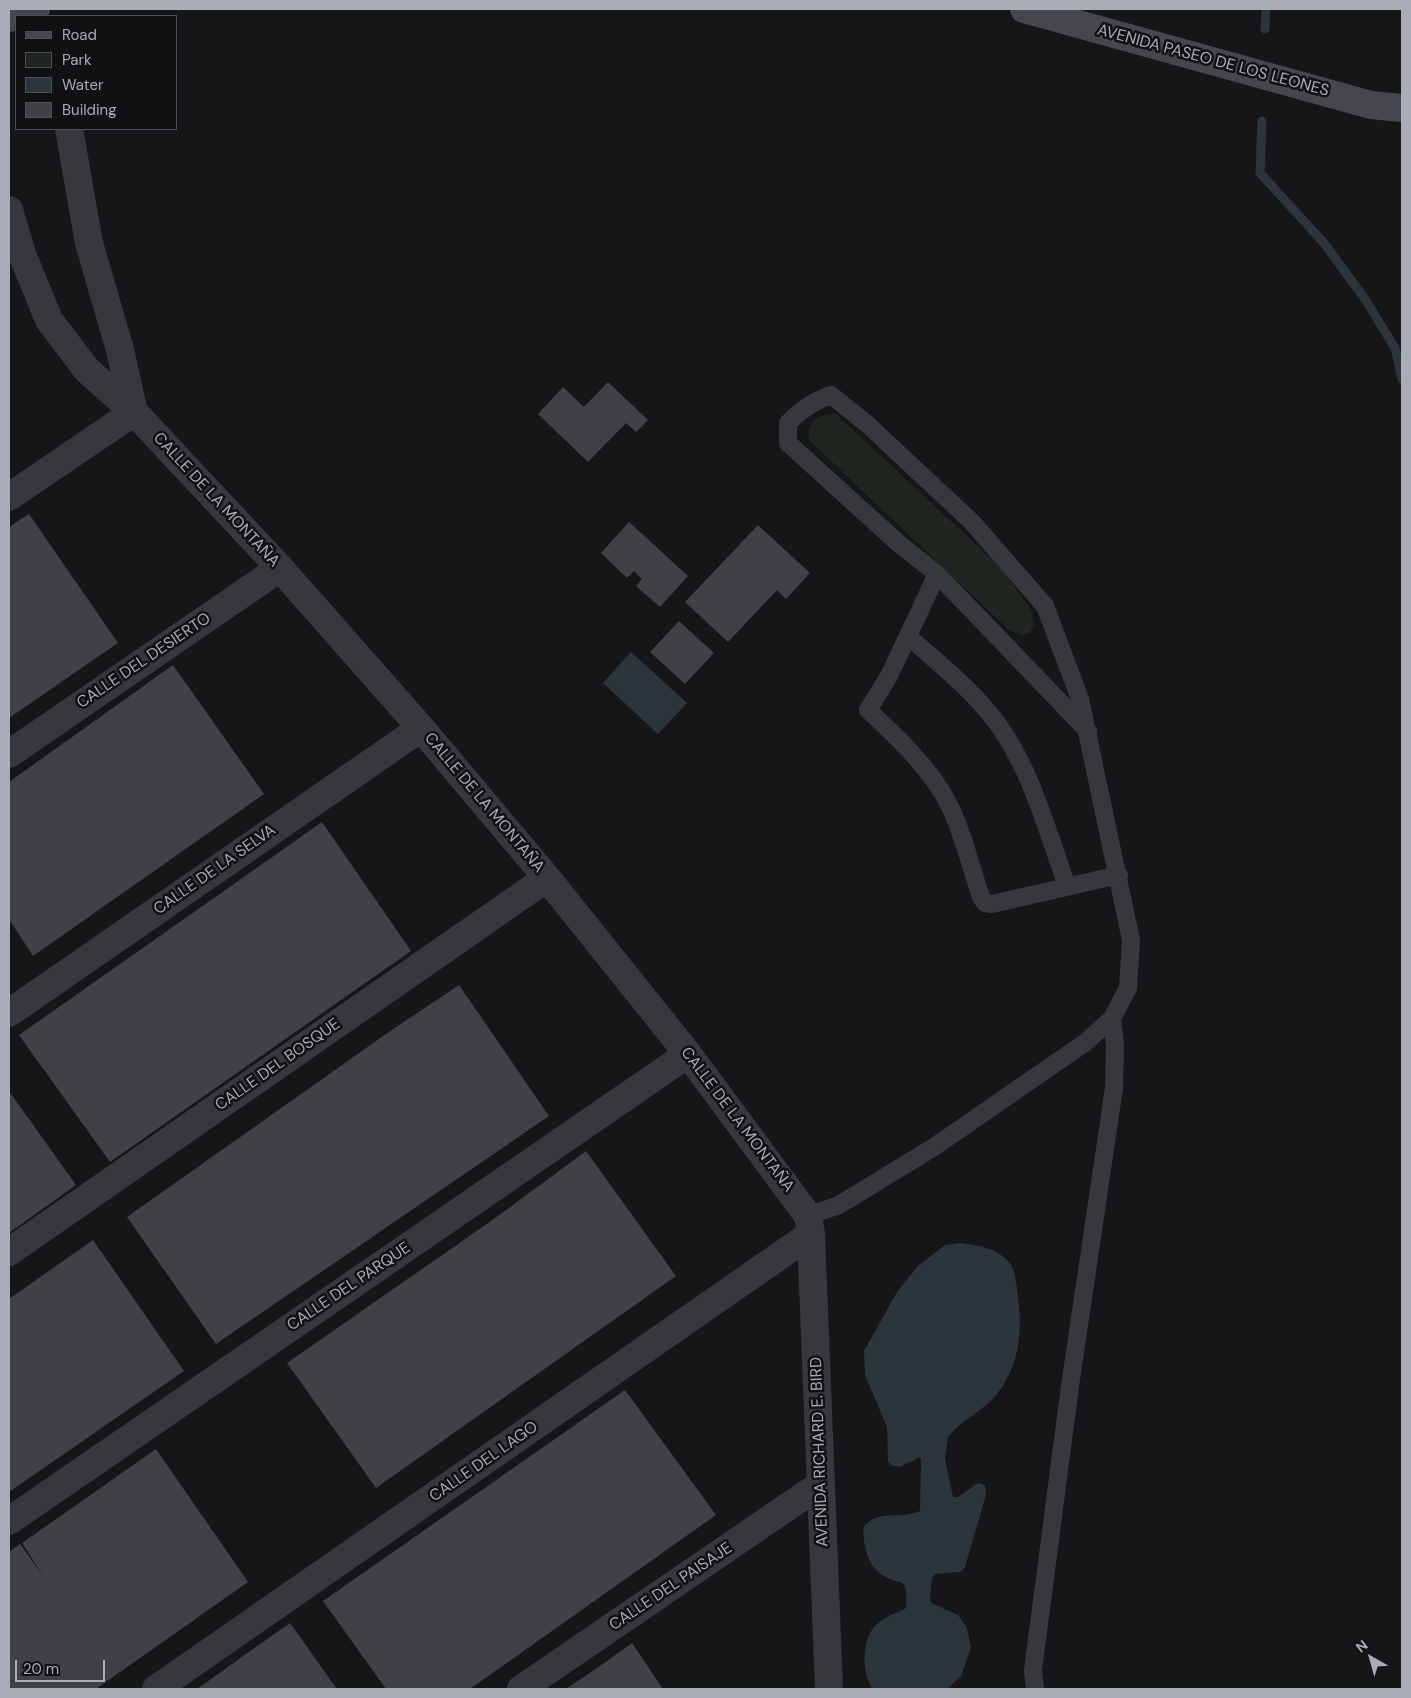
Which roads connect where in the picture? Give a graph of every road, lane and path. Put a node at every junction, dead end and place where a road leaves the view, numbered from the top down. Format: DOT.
graph roads {
  1 [pos="36,9"];
  2 [pos="1024,9"];
  3 [pos="18,15"];
  4 [pos="1402,108"];
  5 [pos="69,130"];
  6 [pos="9,210"];
  7 [pos="134,412"];
  8 [pos="9,497"];
  9 [pos="280,568"];
  10 [pos="937,574"];
  11 [pos="908,636"];
  12 [pos="421,728"];
  13 [pos="1088,731"];
  14 [pos="9,754"];
  15 [pos="1119,875"];
  16 [pos="547,878"];
  17 [pos="1067,886"];
  18 [pos="9,1013"];
  19 [pos="1112,1018"];
  20 [pos="688,1054"];
  21 [pos="810,1225"];
  22 [pos="9,1252"];
  23 [pos="821,1484"];
  24 [pos="9,1521"];
  25 [pos="156,1689"];
  26 [pos="521,1689"];
  27 [pos="829,1689"];
  28 [pos="1034,1689"];
  1 -- 3 [label="main road"];
  2 -- 4 [label="main road, AVENIDA PASEO DE LOS LEONES"];
  5 -- 7 [label="street"];
  6 -- 7 [label="street, CALLE DE LA MONTAÑA"];
  7 -- 8 [label="street"];
  7 -- 9 [label="street, CALLE DE LA MONTAÑA"];
  9 -- 12 [label="street, CALLE DE LA MONTAÑA"];
  9 -- 14 [label="street, CALLE DEL DESIERTO"];
  10 -- 11 [label="lane"];
  10 -- 13 [label="lane"];
  10 -- 13 [label="lane"];
  11 -- 17 [label="lane"];
  11 -- 17 [label="lane"];
  12 -- 16 [label="street, CALLE DE LA MONTAÑA"];
  12 -- 18 [label="street, CALLE DE LA SELVA"];
  13 -- 15 [label="lane"];
  15 -- 17 [label="lane"];
  15 -- 19 [label="lane"];
  16 -- 20 [label="street, CALLE DE LA MONTAÑA"];
  16 -- 22 [label="street, CALLE DEL BOSQUE"];
  19 -- 21 [label="lane"];
  19 -- 28 [label="lane"];
  20 -- 21 [label="street, CALLE DE LA MONTAÑA"];
  20 -- 24 [label="street, CALLE DEL PARQUE"];
  21 -- 23 [label="street, AVENIDA RICHARD E. BIRD"];
  21 -- 25 [label="street, CALLE DEL LAGO"];
  23 -- 26 [label="street, CALLE DEL PAISAJE"];
  23 -- 27 [label="street, AVENIDA RICHARD E. BIRD"];
}
